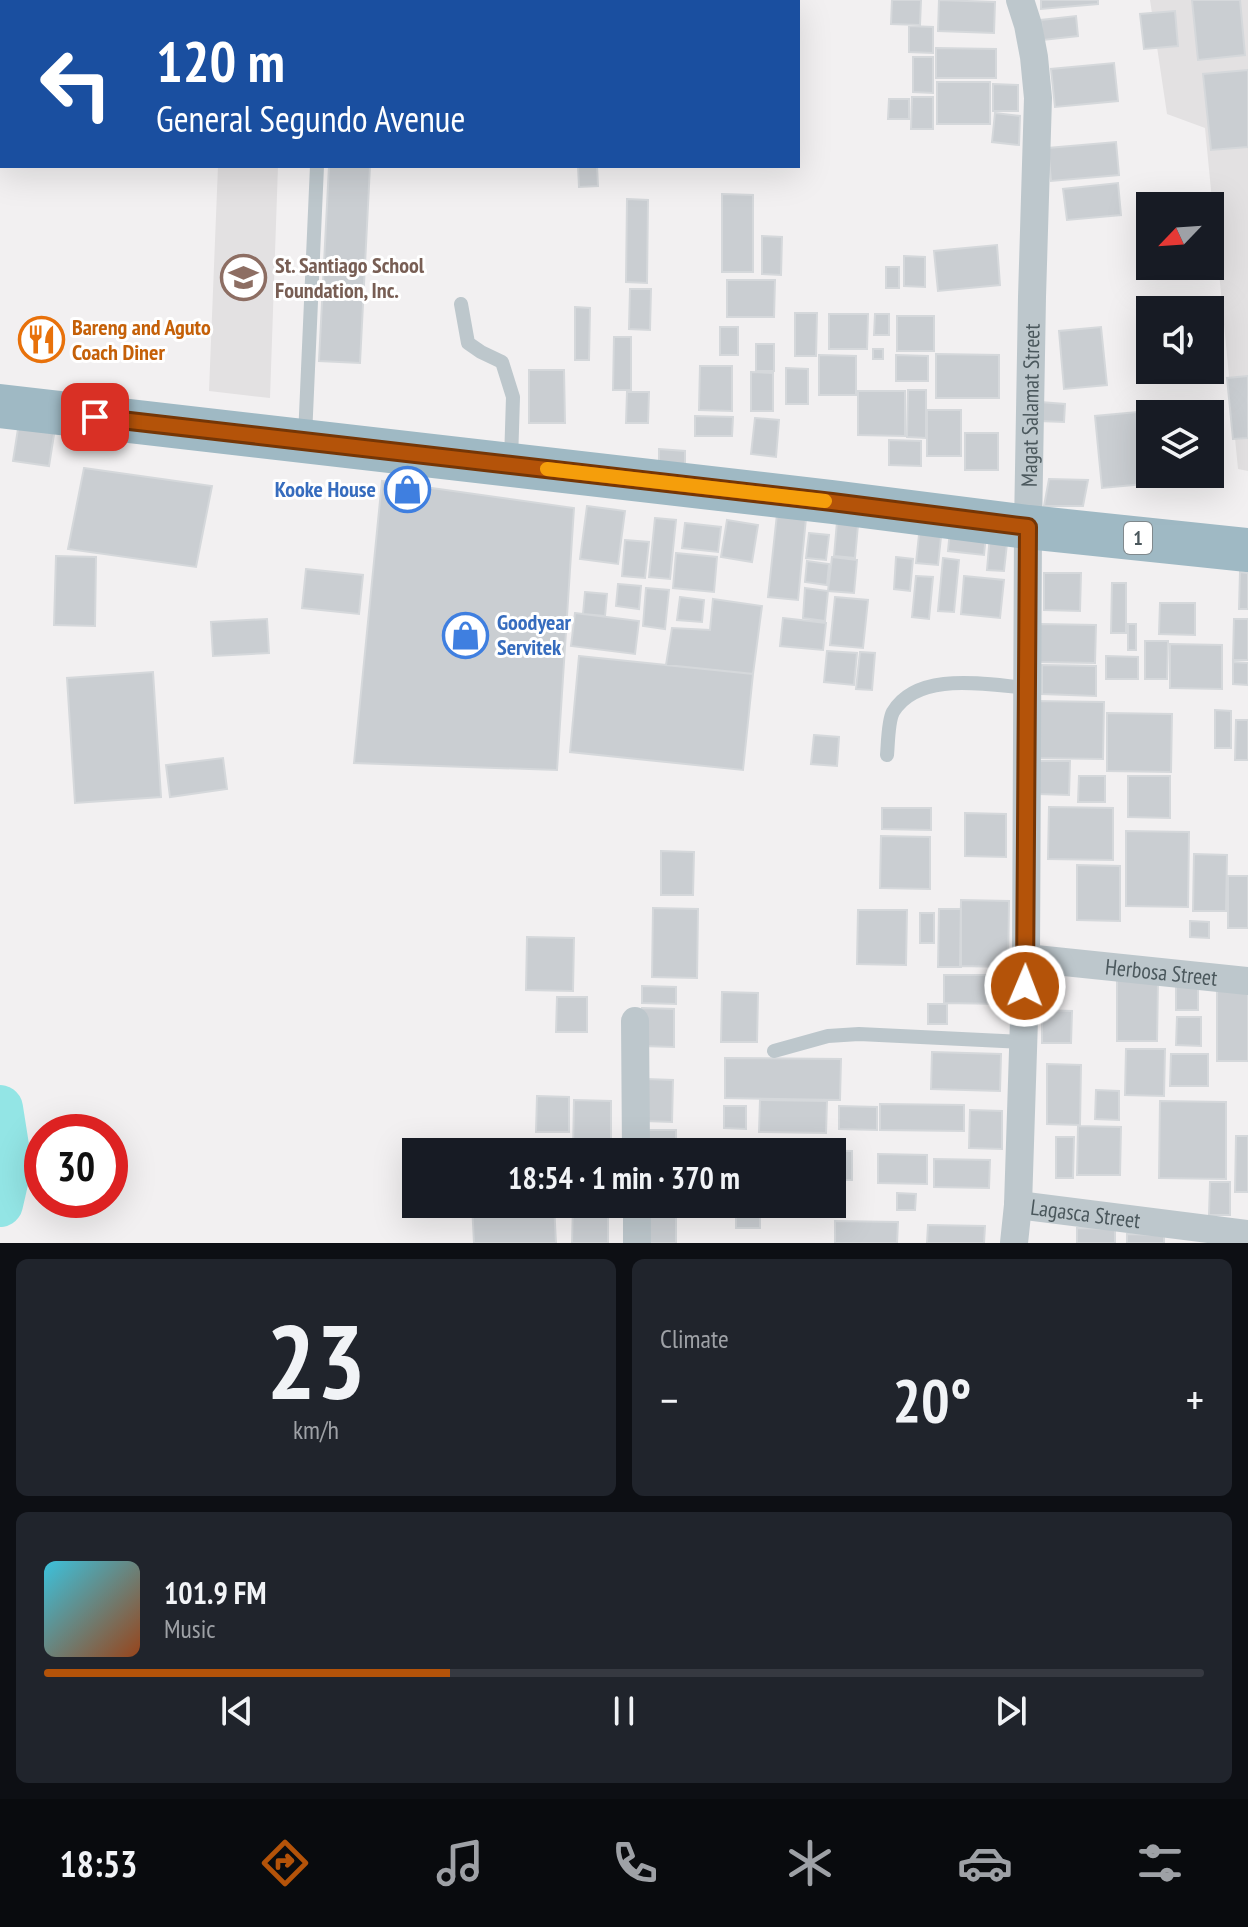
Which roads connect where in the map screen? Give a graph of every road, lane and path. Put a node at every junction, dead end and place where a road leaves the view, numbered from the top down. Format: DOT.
graph roads {
  1 [pos="1020,0"];
  2 [pos="317,168"];
  3 [pos="461,304"];
  4 [pos="0,406"];
  5 [pos="304,441"];
  6 [pos="511,465"];
  7 [pos="1028,527"];
  8 [pos="1248,550"];
  9 [pos="1028,688"];
  10 [pos="887,755"];
  11 [pos="1026,958"];
  12 [pos="1248,981"];
  13 [pos="635,1021"];
  14 [pos="1023,1042"];
  15 [pos="774,1051"];
  16 [pos="636,1138"];
  17 [pos="1018,1205"];
  18 [pos="637,1218"];
  19 [pos="1248,1234"];
  20 [pos="637,1243"];
  21 [pos="1014,1243"];
  1 -- 7 [label="street, Magat Salamat Street"];
  2 -- 5 [label="lane"];
  3 -- 6 [label="lane"];
  4 -- 5 [label="highway, 1"];
  5 -- 6 [label="highway, 1"];
  6 -- 7 [label="highway, 1"];
  7 -- 8 [label="highway, 1"];
  7 -- 9 [label="street, Magat Salamat Street"];
  9 -- 10 [label="lane"];
  9 -- 11 [label="street, Magat Salamat Street"];
  11 -- 12 [label="street, Herbosa Street"];
  11 -- 14 [label="street, Magat Salamat Street"];
  13 -- 16 [label="street"];
  14 -- 15 [label="lane"];
  14 -- 17 [label="street, Magat Salamat Street"];
  17 -- 19 [label="street, Lagasca Street"];
  17 -- 21 [label="street, Magat Salamat Street"];
  18 -- 20 [label="street"];
}
